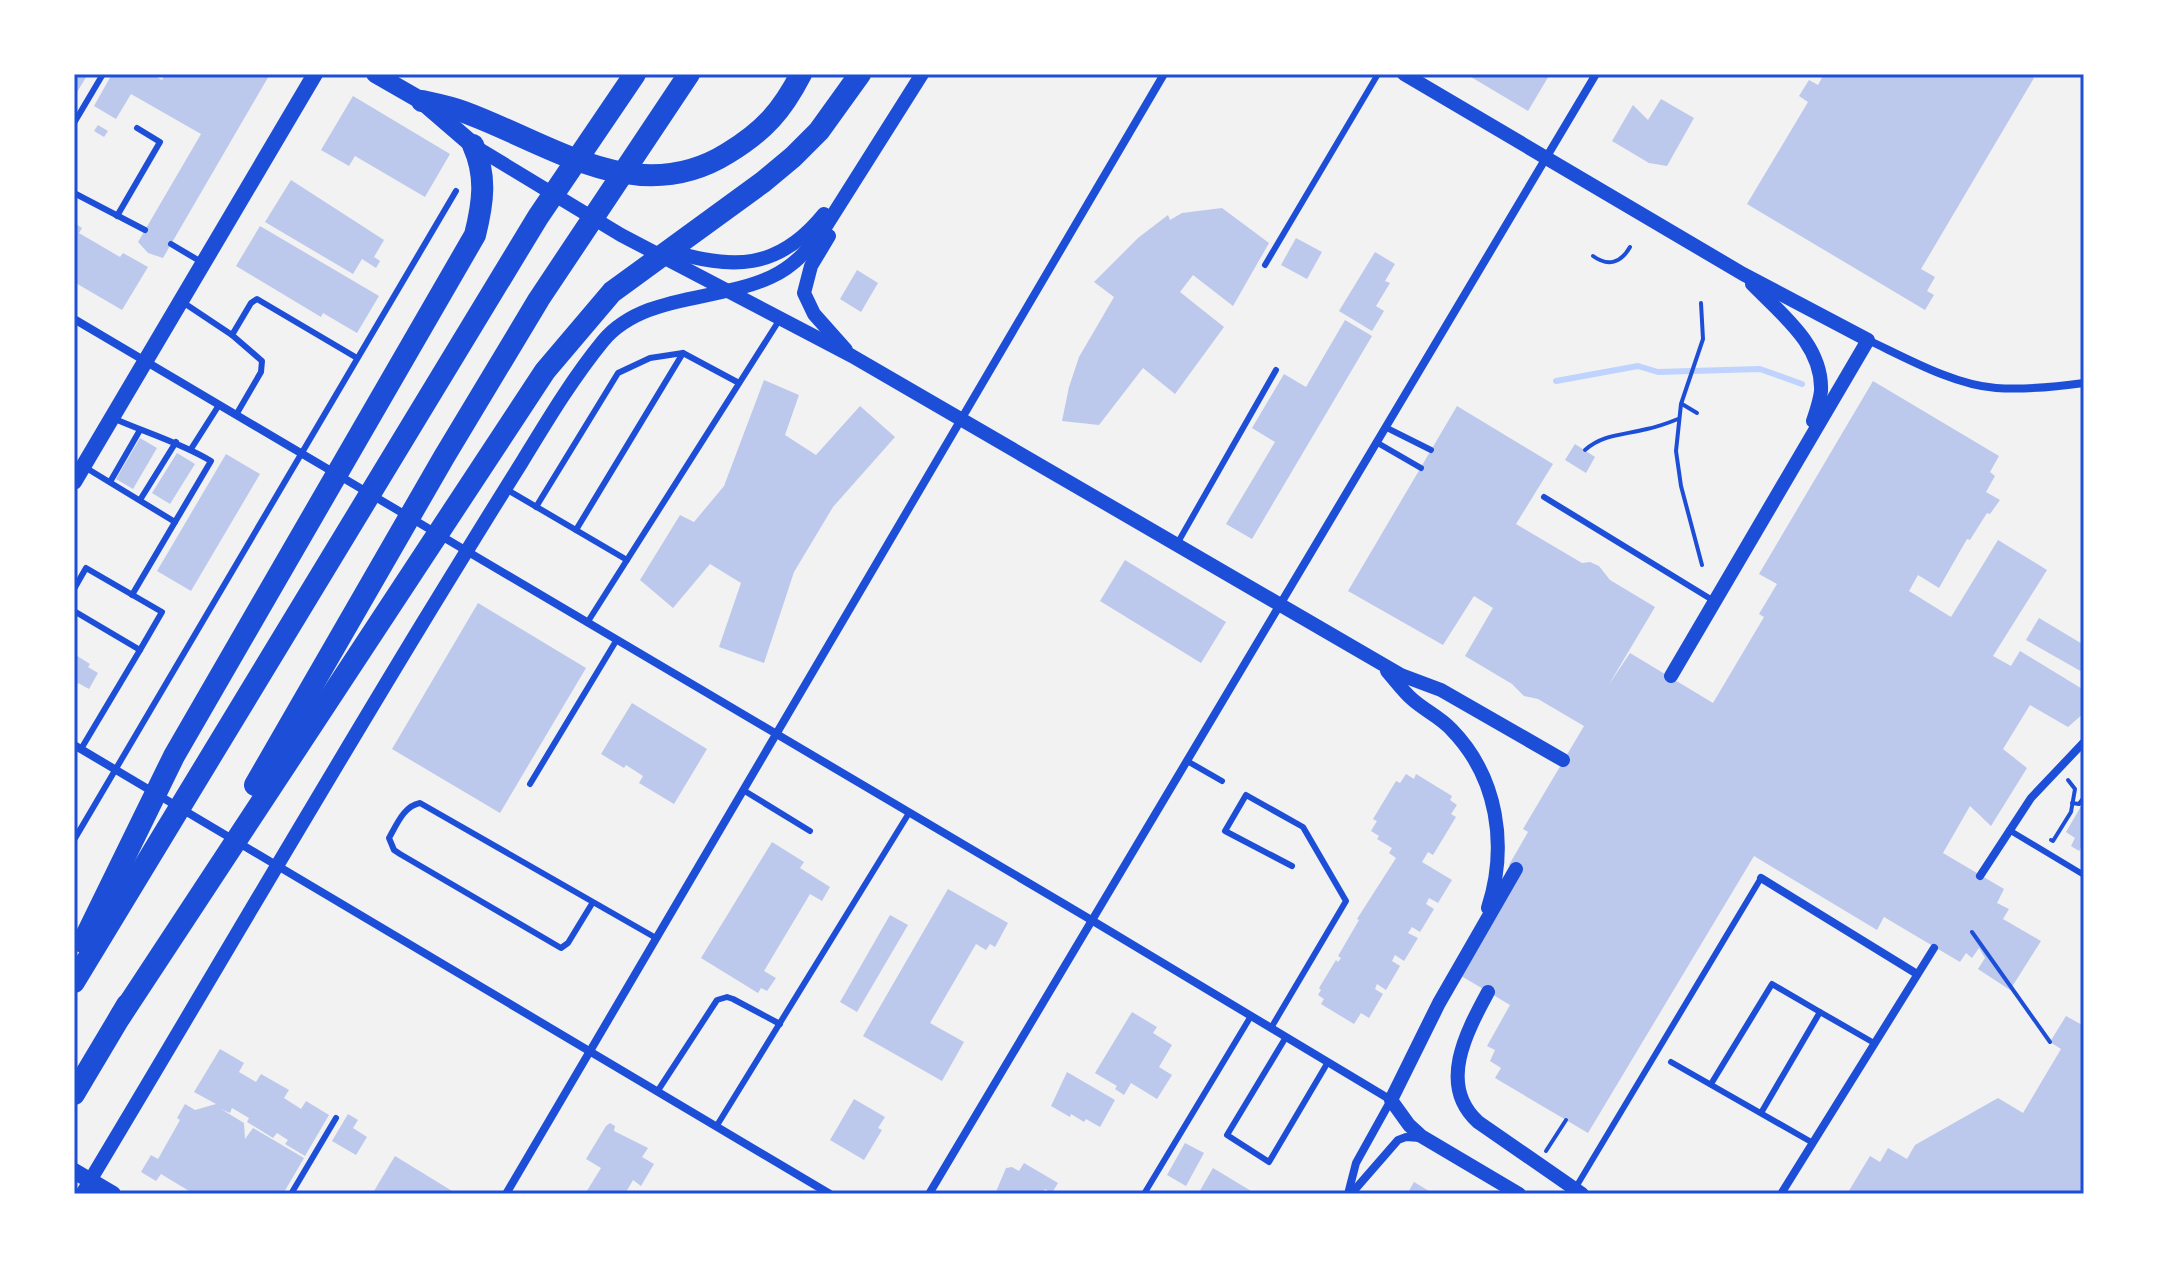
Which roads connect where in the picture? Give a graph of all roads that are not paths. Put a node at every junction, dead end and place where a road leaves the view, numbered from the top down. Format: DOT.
graph roads {
  1 [pos="103,74"];
  2 [pos="315,74"];
  3 [pos="375,74"];
  4 [pos="635,74"];
  5 [pos="689,74"];
  6 [pos="860,74"];
  7 [pos="922,74"];
  8 [pos="1164,74"];
  9 [pos="1378,74"];
  10 [pos="1404,74"];
  11 [pos="1596,74"];
  12 [pos="798,81"];
  13 [pos="422,101"];
  14 [pos="74,123"];
  15 [pos="137,128"];
  16 [pos="473,145"];
  17 [pos="1546,159"];
  18 [pos="456,191"];
  19 [pos="74,193"];
  20 [pos="846,193"];
  21 [pos="117,216"];
  22 [pos="145,230"];
  23 [pos="621,235"];
  24 [pos="171,244"];
  25 [pos="203,263"];
  26 [pos="1265,265"];
  27 [pos="1743,274"];
  28 [pos="728,292"];
  29 [pos="181,301"];
  30 [pos="74,319"];
  31 [pos="780,319"];
  32 [pos="232,335"];
  33 [pos="1868,340"];
  34 [pos="683,353"];
  35 [pos="852,356"];
  36 [pos="357,358"];
  37 [pos="145,361"];
  38 [pos="1276,370"];
  39 [pos="739,383"];
  40 [pos="2084,383"];
  41 [pos="219,405"];
  42 [pos="236,415"];
  43 [pos="111,418"];
  44 [pos="961,419"];
  45 [pos="1385,427"];
  46 [pos="140,430"];
  47 [pos="1810,437"];
  48 [pos="176,442"];
  49 [pos="1376,442"];
  50 [pos="191,449"];
  51 [pos="1431,450"];
  52 [pos="301,453"];
  53 [pos="83,466"];
  54 [pos="1421,468"];
  55 [pos="74,482"];
  56 [pos="110,482"];
  57 [pos="505,489"];
  58 [pos="1544,497"];
  59 [pos="140,500"];
  60 [pos="536,507"];
  61 [pos="175,522"];
  62 [pos="576,530"];
  63 [pos="1177,544"];
  64 [pos="467,551"];
  65 [pos="627,560"];
  66 [pos="74,589"];
  67 [pos="132,595"];
  68 [pos="1714,601"];
  69 [pos="1279,603"];
  70 [pos="74,611"];
  71 [pos="587,623"];
  72 [pos="616,641"];
  73 [pos="140,650"];
  74 [pos="1379,662"];
  75 [pos="1671,676"];
  76 [pos="775,734"];
  77 [pos="2084,742"];
  78 [pos="77,747"];
  79 [pos="1563,760"];
  80 [pos="1187,761"];
  81 [pos="115,769"];
  82 [pos="1222,781"];
  83 [pos="530,784"];
  84 [pos="743,790"];
  85 [pos="909,813"];
  86 [pos="2009,830"];
  87 [pos="810,831"];
  88 [pos="74,840"];
  89 [pos="275,865"];
  90 [pos="1292,866"];
  91 [pos="1516,869"];
  92 [pos="2084,875"];
  93 [pos="1980,876"];
  94 [pos="1761,878"];
  95 [pos="593,902"];
  96 [pos="1093,921"];
  97 [pos="1480,929"];
  98 [pos="656,938"];
  99 [pos="1934,948"];
  100 [pos="74,961"];
  101 [pos="1917,974"];
  102 [pos="74,982"];
  103 [pos="1488,992"];
  104 [pos="1820,1012"];
  105 [pos="1251,1016"];
  106 [pos="120,1017"];
  107 [pos="780,1024"];
  108 [pos="1271,1028"];
  109 [pos="1286,1037"];
  110 [pos="1874,1043"];
  111 [pos="590,1052"];
  112 [pos="1328,1062"];
  113 [pos="1671,1062"];
  114 [pos="1711,1084"];
  115 [pos="657,1092"];
  116 [pos="74,1094"];
  117 [pos="1391,1100"];
  118 [pos="1761,1113"];
  119 [pos="336,1118"];
  120 [pos="716,1127"];
  121 [pos="1428,1140"];
  122 [pos="1813,1143"];
  123 [pos="74,1171"];
  124 [pos="86,1187"];
  125 [pos="1578,1192"];
  126 [pos="113,1194"];
  127 [pos="291,1194"];
  128 [pos="506,1194"];
  129 [pos="830,1194"];
  130 [pos="929,1194"];
  131 [pos="1144,1194"];
  132 [pos="1349,1194"];
  133 [pos="1519,1194"];
  134 [pos="1781,1194"];
  1 -- 14 [label="lane"];
  2 -- 25 [label="main road"];
  3 -- 13 [label="main road"];
  4 -- 102 [label="highway"];
  5 -- 106 [label="highway"];
  6 -- 106 [label="highway"];
  7 -- 20 [label="street"];
  8 -- 44 [label="street"];
  9 -- 26 [label="lane"];
  10 -- 17 [label="street"];
  11 -- 17 [label="street"];
  12 -- 13 [label="highway"];
  13 -- 16 [label="main road"];
  15 -- 21 [label="lane"];
  16 -- 23 [label="street"];
  16 -- 100 [label="highway"];
  17 -- 27 [label="street"];
  17 -- 45 [label="street"];
  18 -- 36 [label="lane"];
  19 -- 21 [label="lane"];
  20 -- 23 [label="street"];
  20 -- 28 [label="street"];
  20 -- 35 [label="street"];
  21 -- 22 [label="lane"];
  23 -- 28 [label="street"];
  24 -- 25 [label="lane"];
  25 -- 29 [label="main road"];
  27 -- 33 [label="street"];
  27 -- 47 [label="street"];
  28 -- 31 [label="street"];
  28 -- 57 [label="street"];
  29 -- 32 [label="lane"];
  29 -- 37 [label="main road"];
  30 -- 37 [label="street"];
  31 -- 35 [label="street"];
  31 -- 39 [label="lane"];
  32 -- 36 [label="lane"];
  32 -- 42 [label="lane"];
  33 -- 40 [label="street"];
  33 -- 47 [label="street"];
  34 -- 39 [label="lane"];
  34 -- 60 [label="lane"];
  34 -- 62 [label="lane"];
  35 -- 44 [label="street"];
  36 -- 52 [label="lane"];
  37 -- 41 [label="street"];
  37 -- 43 [label="main road"];
  38 -- 63 [label="lane"];
  39 -- 65 [label="lane"];
  41 -- 42 [label="street"];
  41 -- 50 [label="lane"];
  42 -- 52 [label="street"];
  43 -- 46 [label="lane"];
  43 -- 53 [label="main road"];
  44 -- 63 [label="street"];
  44 -- 76 [label="street"];
  45 -- 49 [label="street"];
  45 -- 51 [label="lane"];
  46 -- 48 [label="lane"];
  46 -- 56 [label="lane"];
  47 -- 68 [label="street"];
  48 -- 50 [label="lane"];
  48 -- 59 [label="lane"];
  49 -- 54 [label="lane"];
  49 -- 69 [label="street"];
  50 -- 61 [label="lane"];
  52 -- 64 [label="street"];
  52 -- 81 [label="lane"];
  53 -- 55 [label="main road"];
  53 -- 56 [label="lane"];
  56 -- 59 [label="lane"];
  57 -- 60 [label="lane"];
  57 -- 64 [label="street"];
  58 -- 68 [label="lane"];
  59 -- 61 [label="lane"];
  60 -- 62 [label="lane"];
  61 -- 67 [label="lane"];
  62 -- 65 [label="lane"];
  63 -- 69 [label="street"];
  64 -- 71 [label="street"];
  64 -- 89 [label="street"];
  65 -- 71 [label="lane"];
  66 -- 67 [label="lane"];
  67 -- 73 [label="lane"];
  68 -- 75 [label="street"];
  69 -- 74 [label="street"];
  69 -- 80 [label="street"];
  70 -- 73 [label="lane"];
  71 -- 72 [label="street"];
  72 -- 76 [label="street"];
  72 -- 83 [label="lane"];
  73 -- 78 [label="lane"];
  74 -- 79 [label="street"];
  74 -- 97 [label="street"];
  76 -- 84 [label="street"];
  76 -- 85 [label="street"];
  77 -- 86 [label="street"];
  78 -- 81 [label="street"];
  80 -- 82 [label="lane"];
  80 -- 96 [label="street"];
  81 -- 88 [label="lane"];
  81 -- 89 [label="street"];
  84 -- 87 [label="lane"];
  84 -- 98 [label="street"];
  85 -- 96 [label="street"];
  85 -- 107 [label="lane"];
  86 -- 92 [label="lane"];
  86 -- 93 [label="street"];
  89 -- 111 [label="street"];
  89 -- 124 [label="street"];
  90 -- 108 [label="lane"];
  91 -- 97 [label="street"];
  94 -- 101 [label="street"];
  94 -- 125 [label="lane"];
  95 -- 95 [label="lane"];
  95 -- 98 [label="lane"];
  96 -- 105 [label="street"];
  96 -- 130 [label="street"];
  97 -- 117 [label="street"];
  98 -- 111 [label="street"];
  99 -- 101 [label="street"];
  101 -- 110 [label="street"];
  103 -- 125 [label="street"];
  104 -- 110 [label="lane"];
  104 -- 114 [label="lane"];
  104 -- 118 [label="lane"];
  105 -- 108 [label="street"];
  105 -- 131 [label="lane"];
  106 -- 116 [label="highway"];
  107 -- 115 [label="lane"];
  107 -- 120 [label="lane"];
  108 -- 109 [label="street"];
  109 -- 112 [label="street"];
  109 -- 112 [label="lane"];
  110 -- 122 [label="street"];
  111 -- 115 [label="street"];
  111 -- 128 [label="street"];
  112 -- 117 [label="street"];
  113 -- 114 [label="lane"];
  114 -- 118 [label="lane"];
  115 -- 120 [label="street"];
  117 -- 121 [label="street"];
  117 -- 132 [label="street"];
  118 -- 122 [label="lane"];
  119 -- 127 [label="lane"];
  120 -- 129 [label="street"];
  121 -- 132 [label="street"];
  121 -- 133 [label="street"];
  122 -- 134 [label="street"];
  123 -- 124 [label="main road"];
  124 -- 126 [label="main road"];
}
